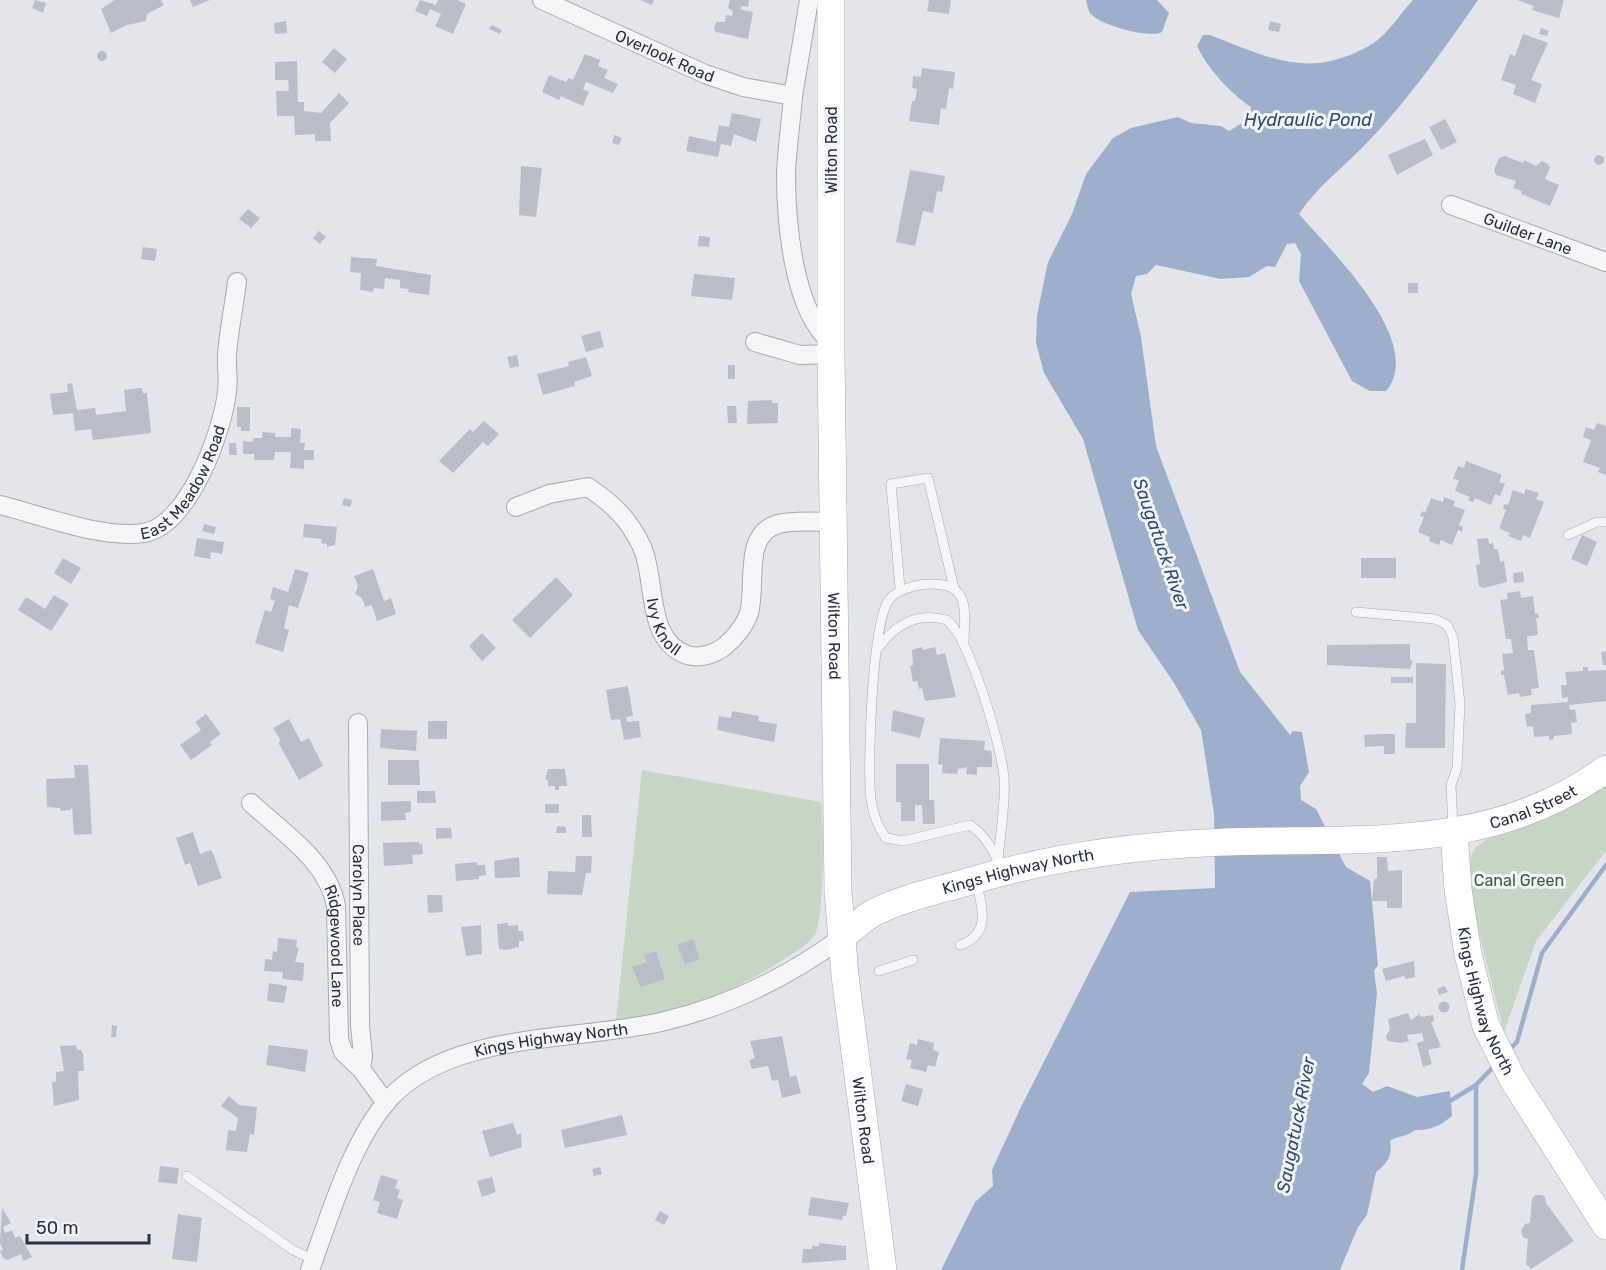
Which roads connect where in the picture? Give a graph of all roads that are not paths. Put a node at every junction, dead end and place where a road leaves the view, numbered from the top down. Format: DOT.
graph roads {
  1 [pos="542,0"];
  2 [pos="809,0"];
  3 [pos="831,0"];
  4 [pos="793,96"];
  5 [pos="1451,205"];
  6 [pos="1606,262"];
  7 [pos="237,282"];
  8 [pos="755,342"];
  9 [pos="831,348"];
  10 [pos="0,504"];
  11 [pos="516,507"];
  12 [pos="833,522"];
  13 [pos="1606,522"];
  14 [pos="1568,536"];
  15 [pos="900,588"];
  16 [pos="954,588"];
  17 [pos="1356,612"];
  18 [pos="964,642"];
  19 [pos="877,649"];
  20 [pos="358,723"];
  21 [pos="1606,769"];
  22 [pos="252,803"];
  23 [pos="1454,833"];
  24 [pos="992,871"];
  25 [pos="841,938"];
  26 [pos="960,945"];
  27 [pos="913,960"];
  28 [pos="879,971"];
  29 [pos="361,1069"];
  30 [pos="386,1103"];
  31 [pos="187,1176"];
  32 [pos="1606,1226"];
  33 [pos="312,1265"];
  34 [pos="883,1270"];
  1 -- 4 [label="street, Overlook Road"];
  2 -- 4 [label="street"];
  3 -- 9 [label="main road, Wilton Road"];
  4 -- 9 [label="street"];
  5 -- 6 [label="street, Guilder Lane"];
  7 -- 10 [label="street, East Meadow Road"];
  8 -- 9 [label="street"];
  9 -- 12 [label="main road, Wilton Road"];
  11 -- 12 [label="street, Ivy Knoll"];
  12 -- 25 [label="main road, Wilton Road"];
  13 -- 14 [label="lane"];
  15 -- 16 [label="lane"];
  15 -- 16 [label="lane"];
  15 -- 19 [label="lane"];
  16 -- 18 [label="lane"];
  17 -- 23 [label="lane"];
  18 -- 19 [label="lane"];
  18 -- 24 [label="lane"];
  19 -- 24 [label="lane"];
  20 -- 29 [label="street, Carolyn Place"];
  21 -- 23 [label="main road, Canal Street"];
  22 -- 29 [label="street, Ridgewood Lane"];
  23 -- 24 [label="main road, Kings Highway North"];
  23 -- 32 [label="main road, Kings Highway North"];
  24 -- 25 [label="main road, Kings Highway North"];
  24 -- 26 [label="lane"];
  25 -- 30 [label="street, Kings Highway North"];
  25 -- 34 [label="main road, Wilton Road"];
  27 -- 28 [label="lane"];
  29 -- 30 [label="street, Ridgewood Lane"];
  30 -- 33 [label="street, Kings Highway North"];
  31 -- 33 [label="lane"];
}
